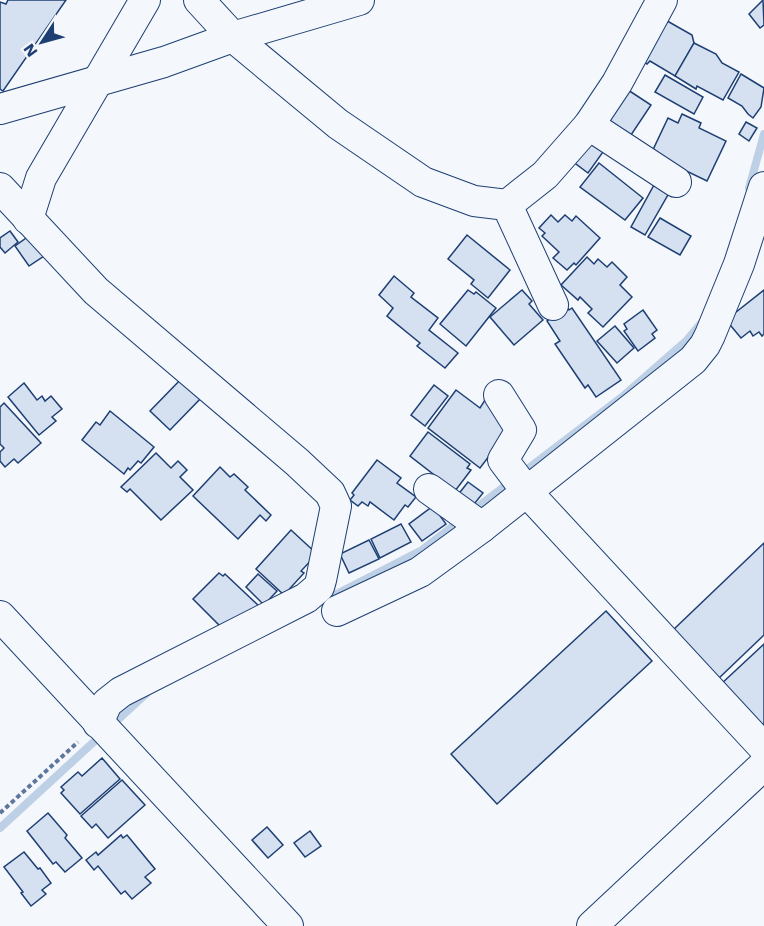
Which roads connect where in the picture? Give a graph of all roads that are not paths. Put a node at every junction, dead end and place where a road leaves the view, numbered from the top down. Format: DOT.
graph roads {
  1 [pos="145,0"];
  2 [pos="199,0"];
  3 [pos="359,0"];
  4 [pos="662,0"];
  5 [pos="233,37"];
  6 [pos="95,83"];
  7 [pos="0,109"];
  8 [pos="589,125"];
  9 [pos="676,182"];
  10 [pos="764,187"];
  11 [pos="0,188"];
  12 [pos="507,205"];
  13 [pos="28,219"];
  14 [pos="553,305"];
  15 [pos="499,395"];
  16 [pos="520,484"];
  17 [pos="429,489"];
  18 [pos="473,521"];
  19 [pos="337,611"];
  20 [pos="0,616"];
  21 [pos="103,728"];
  22 [pos="764,748"];
  23 [pos="764,765"];
  24 [pos="288,926"];
  25 [pos="592,926"];
  1 -- 6 [label="street"];
  2 -- 5 [label="street"];
  3 -- 5 [label="street"];
  4 -- 8 [label="street"];
  5 -- 6 [label="street"];
  5 -- 12 [label="street"];
  6 -- 7 [label="street"];
  6 -- 13 [label="street"];
  8 -- 9 [label="street"];
  8 -- 12 [label="street"];
  10 -- 16 [label="street"];
  11 -- 13 [label="street"];
  12 -- 14 [label="street"];
  13 -- 21 [label="street"];
  15 -- 16 [label="street"];
  16 -- 18 [label="street"];
  16 -- 22 [label="street"];
  17 -- 18 [label="street"];
  18 -- 19 [label="street"];
  20 -- 21 [label="street"];
  21 -- 24 [label="street"];
  23 -- 25 [label="street"];
}
